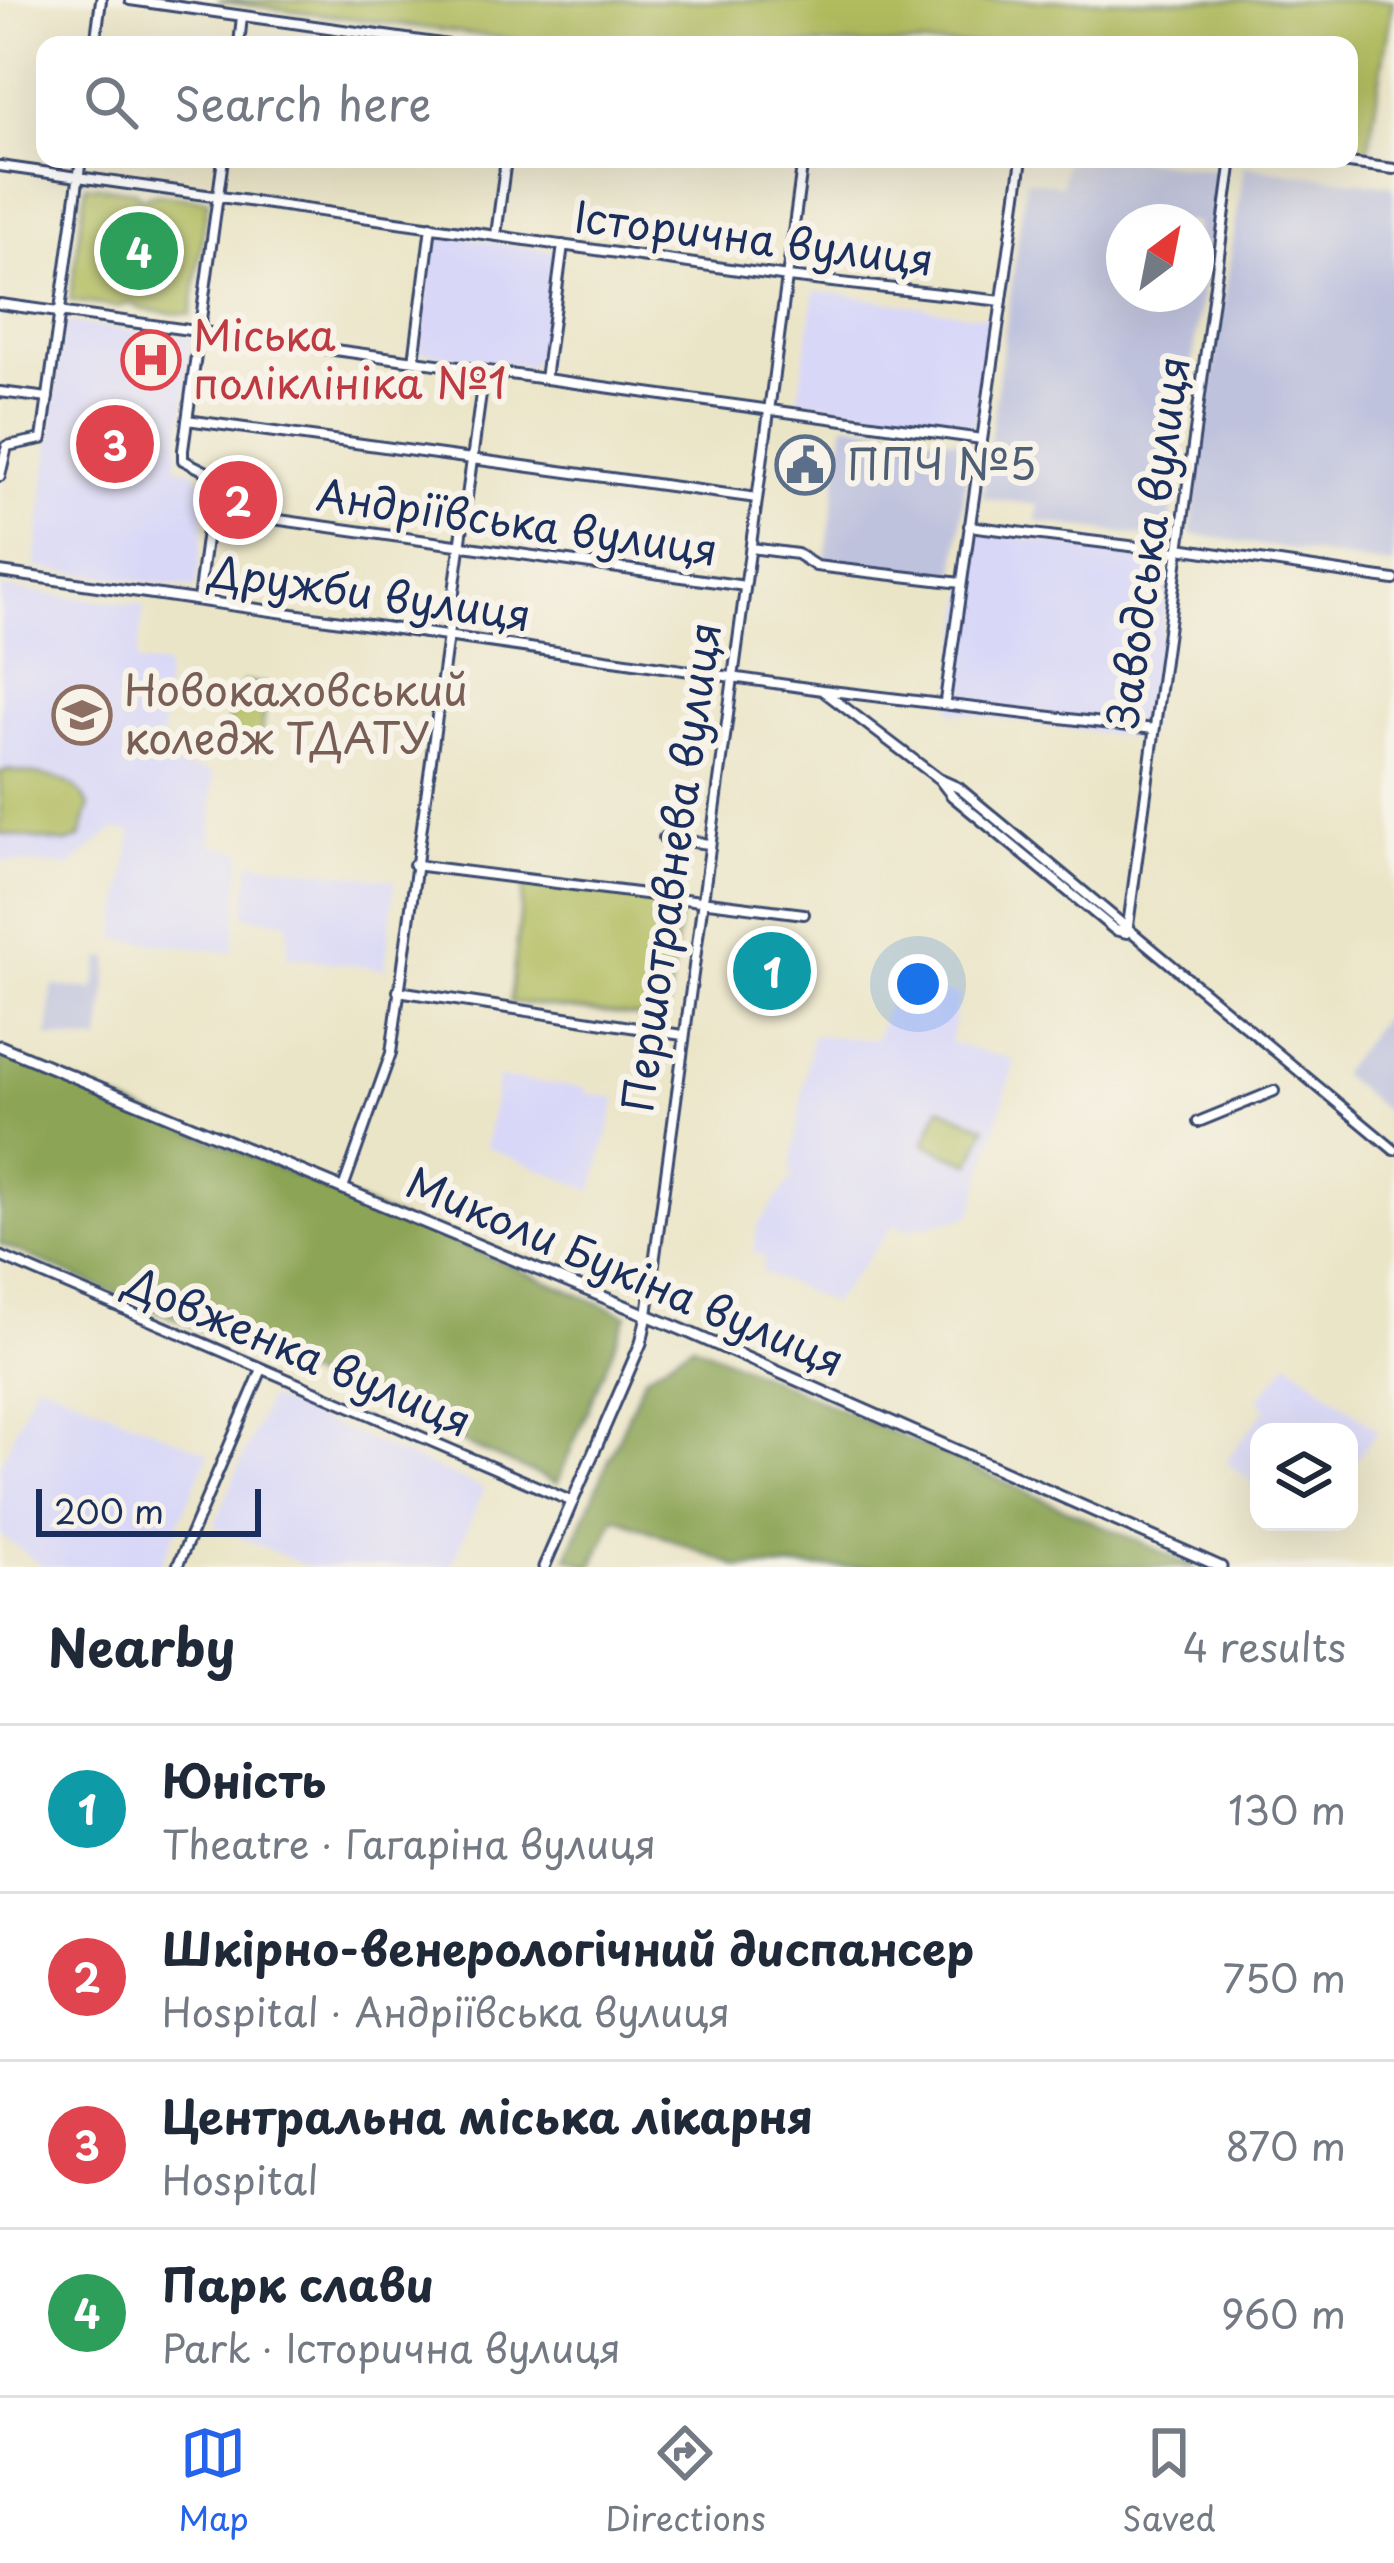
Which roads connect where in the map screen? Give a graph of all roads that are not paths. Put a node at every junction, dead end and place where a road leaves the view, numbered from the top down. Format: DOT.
graph roads {
  1 [pos="101,0"];
  2 [pos="130,0"];
  3 [pos="242,16"];
  4 [pos="96,36"];
  5 [pos="239,36"];
  6 [pos="385,36"];
  7 [pos="1358,164"];
  8 [pos="0,166"];
  9 [pos="79,168"];
  10 [pos="222,168"];
  11 [pos="505,168"];
  12 [pos="802,168"];
  13 [pos="1021,168"];
  14 [pos="1231,168"];
  15 [pos="1394,169"];
  16 [pos="78,176"];
  17 [pos="218,194"];
  18 [pos="431,226"];
  19 [pos="496,235"];
  20 [pos="563,244"];
  21 [pos="788,278"];
  22 [pos="1002,301"];
  23 [pos="0,304"];
  24 [pos="60,312"];
  25 [pos="199,330"];
  26 [pos="414,361"];
  27 [pos="484,371"];
  28 [pos="545,379"];
  29 [pos="0,392"];
  30 [pos="48,398"];
  31 [pos="767,410"];
  32 [pos="188,420"];
  33 [pos="982,440"];
  34 [pos="469,459"];
  35 [pos="0,476"];
  36 [pos="757,498"];
  37 [pos="209,510"];
  38 [pos="969,526"];
  39 [pos="457,542"];
  40 [pos="750,548"];
  41 [pos="1179,550"];
  42 [pos="0,572"];
  43 [pos="1394,580"];
  44 [pos="961,583"];
  45 [pos="745,586"];
  46 [pos="198,599"];
  47 [pos="444,634"];
  48 [pos="732,676"];
  49 [pos="822,690"];
  50 [pos="945,701"];
  51 [pos="1154,730"];
  52 [pos="664,838"];
  53 [pos="709,844"];
  54 [pos="414,865"];
  55 [pos="703,904"];
  56 [pos="804,914"];
  57 [pos="1127,933"];
  58 [pos="398,991"];
  59 [pos="682,1035"];
  60 [pos="0,1046"];
  61 [pos="1274,1091"];
  62 [pos="1198,1121"];
  63 [pos="1394,1150"];
  64 [pos="343,1189"];
  65 [pos="0,1256"];
  66 [pos="646,1316"];
  67 [pos="262,1369"];
  68 [pos="572,1502"];
  69 [pos="177,1567"];
  70 [pos="544,1567"];
  71 [pos="1221,1567"];
  1 -- 4 [label="street"];
  2 -- 3 [label="street"];
  3 -- 5 [label="street"];
  3 -- 6 [label="street"];
  7 -- 15 [label="street"];
  8 -- 16 [label="street, Історична вулиця"];
  9 -- 16 [label="street"];
  10 -- 17 [label="street"];
  11 -- 19 [label="street"];
  12 -- 21 [label="street, Першотравнева вулиця"];
  13 -- 22 [label="street"];
  14 -- 41 [label="street, Заводська вулиця"];
  16 -- 17 [label="street, Історична вулиця"];
  16 -- 24 [label="street"];
  17 -- 18 [label="street, Історична вулиця"];
  17 -- 25 [label="street"];
  18 -- 19 [label="street, Історична вулиця"];
  18 -- 26 [label="street"];
  19 -- 20 [label="street, Історична вулиця"];
  20 -- 21 [label="street, Історична вулиця"];
  20 -- 28 [label="street"];
  21 -- 22 [label="street, Історична вулиця"];
  21 -- 31 [label="street, Першотравнева вулиця"];
  22 -- 33 [label="street"];
  23 -- 24 [label="street"];
  24 -- 25 [label="street"];
  24 -- 30 [label="street"];
  25 -- 26 [label="street"];
  25 -- 32 [label="street"];
  26 -- 27 [label="street"];
  27 -- 28 [label="street"];
  27 -- 34 [label="street"];
  28 -- 31 [label="street"];
  29 -- 30 [label="street"];
  30 -- 35 [label="street"];
  31 -- 33 [label="street"];
  31 -- 36 [label="street, Першотравнева вулиця"];
  32 -- 34 [label="street"];
  32 -- 37 [label="street"];
  33 -- 38 [label="street"];
  34 -- 36 [label="street"];
  34 -- 39 [label="street"];
  36 -- 40 [label="street, Першотравнева вулиця"];
  37 -- 39 [label="street, Андріївська вулиця"];
  37 -- 46 [label="street"];
  38 -- 41 [label="street"];
  38 -- 44 [label="street"];
  39 -- 45 [label="street, Андріївська вулиця"];
  39 -- 47 [label="street"];
  40 -- 44 [label="street"];
  40 -- 45 [label="street, Першотравнева вулиця"];
  41 -- 43 [label="street"];
  41 -- 51 [label="street, Заводська вулиця"];
  42 -- 46 [label="street, Дружби вулиця"];
  44 -- 50 [label="street"];
  45 -- 48 [label="street, Першотравнева вулиця"];
  46 -- 47 [label="street, Дружби вулиця"];
  47 -- 48 [label="street, Дружби вулиця"];
  47 -- 54 [label="street"];
  48 -- 49 [label="street, Дружби вулиця"];
  48 -- 53 [label="street, Першотравнева вулиця"];
  49 -- 50 [label="street, Дружби вулиця"];
  49 -- 57 [label="street"];
  50 -- 51 [label="street, Дружби вулиця"];
  51 -- 57 [label="street, Заводська вулиця"];
  52 -- 53 [label="street"];
  53 -- 55 [label="street, Першотравнева вулиця"];
  54 -- 55 [label="street"];
  54 -- 58 [label="street"];
  55 -- 56 [label="street"];
  55 -- 59 [label="street, Першотравнева вулиця"];
  57 -- 63 [label="street"];
  58 -- 59 [label="street"];
  58 -- 64 [label="street"];
  59 -- 66 [label="street, Першотравнева вулиця"];
  60 -- 64 [label="street, Миколи Букіна вулиця"];
  61 -- 62 [label="street"];
  64 -- 66 [label="street, Миколи Букіна вулиця"];
  65 -- 67 [label="street, Довженка вулиця"];
  66 -- 68 [label="street, Першотравнева вулиця"];
  66 -- 71 [label="street, Миколи Букіна вулиця"];
  67 -- 68 [label="street, Довженка вулиця"];
  67 -- 69 [label="street"];
  68 -- 70 [label="street, Першотравнева вулиця"];
}
